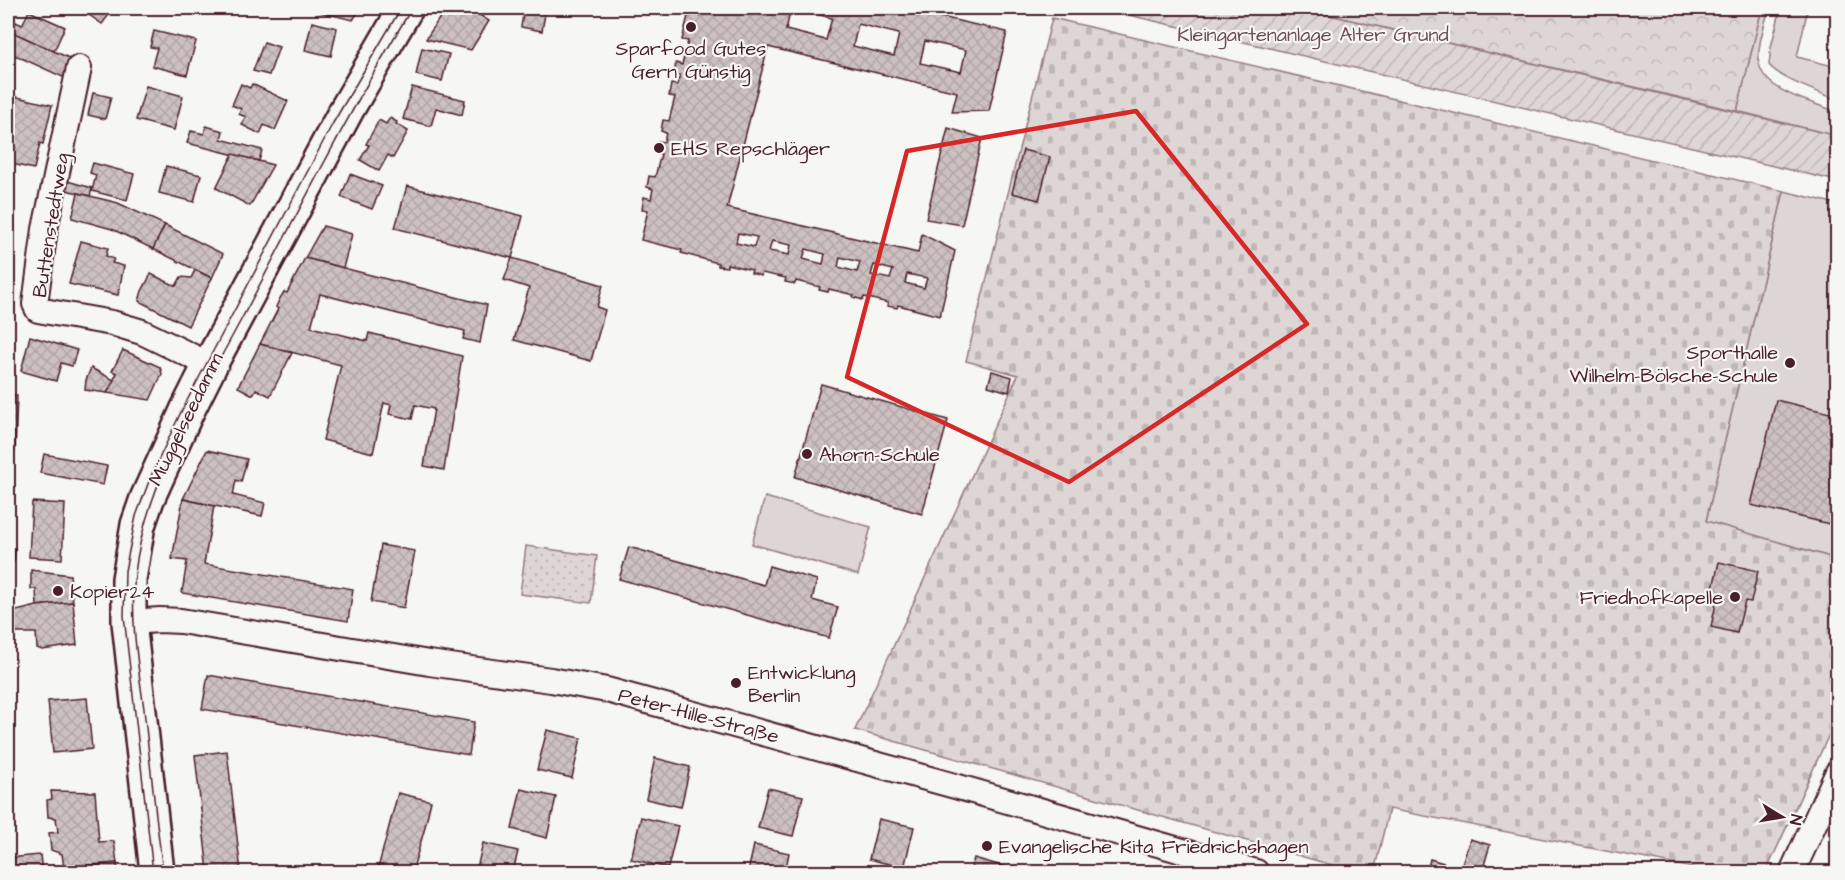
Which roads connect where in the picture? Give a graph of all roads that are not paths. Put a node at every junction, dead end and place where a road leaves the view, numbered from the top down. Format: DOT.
graph roads {
  1 [pos="406,8"];
  2 [pos="79,68"];
  3 [pos="210,365"];
  4 [pos="129,622"];
  5 [pos="1838,772"];
  6 [pos="157,873"];
  7 [pos="1256,873"];
  8 [pos="1792,873"];
  1 -- 3 [label="main road, Müggelseedamm"];
  2 -- 3 [label="street, Buttenstedtweg"];
  3 -- 4 [label="main road, Müggelseedamm"];
  4 -- 6 [label="main road, Müggelseedamm"];
  4 -- 7 [label="street, Peter-Hille-Straße"];
  5 -- 8 [label="street"];
}
